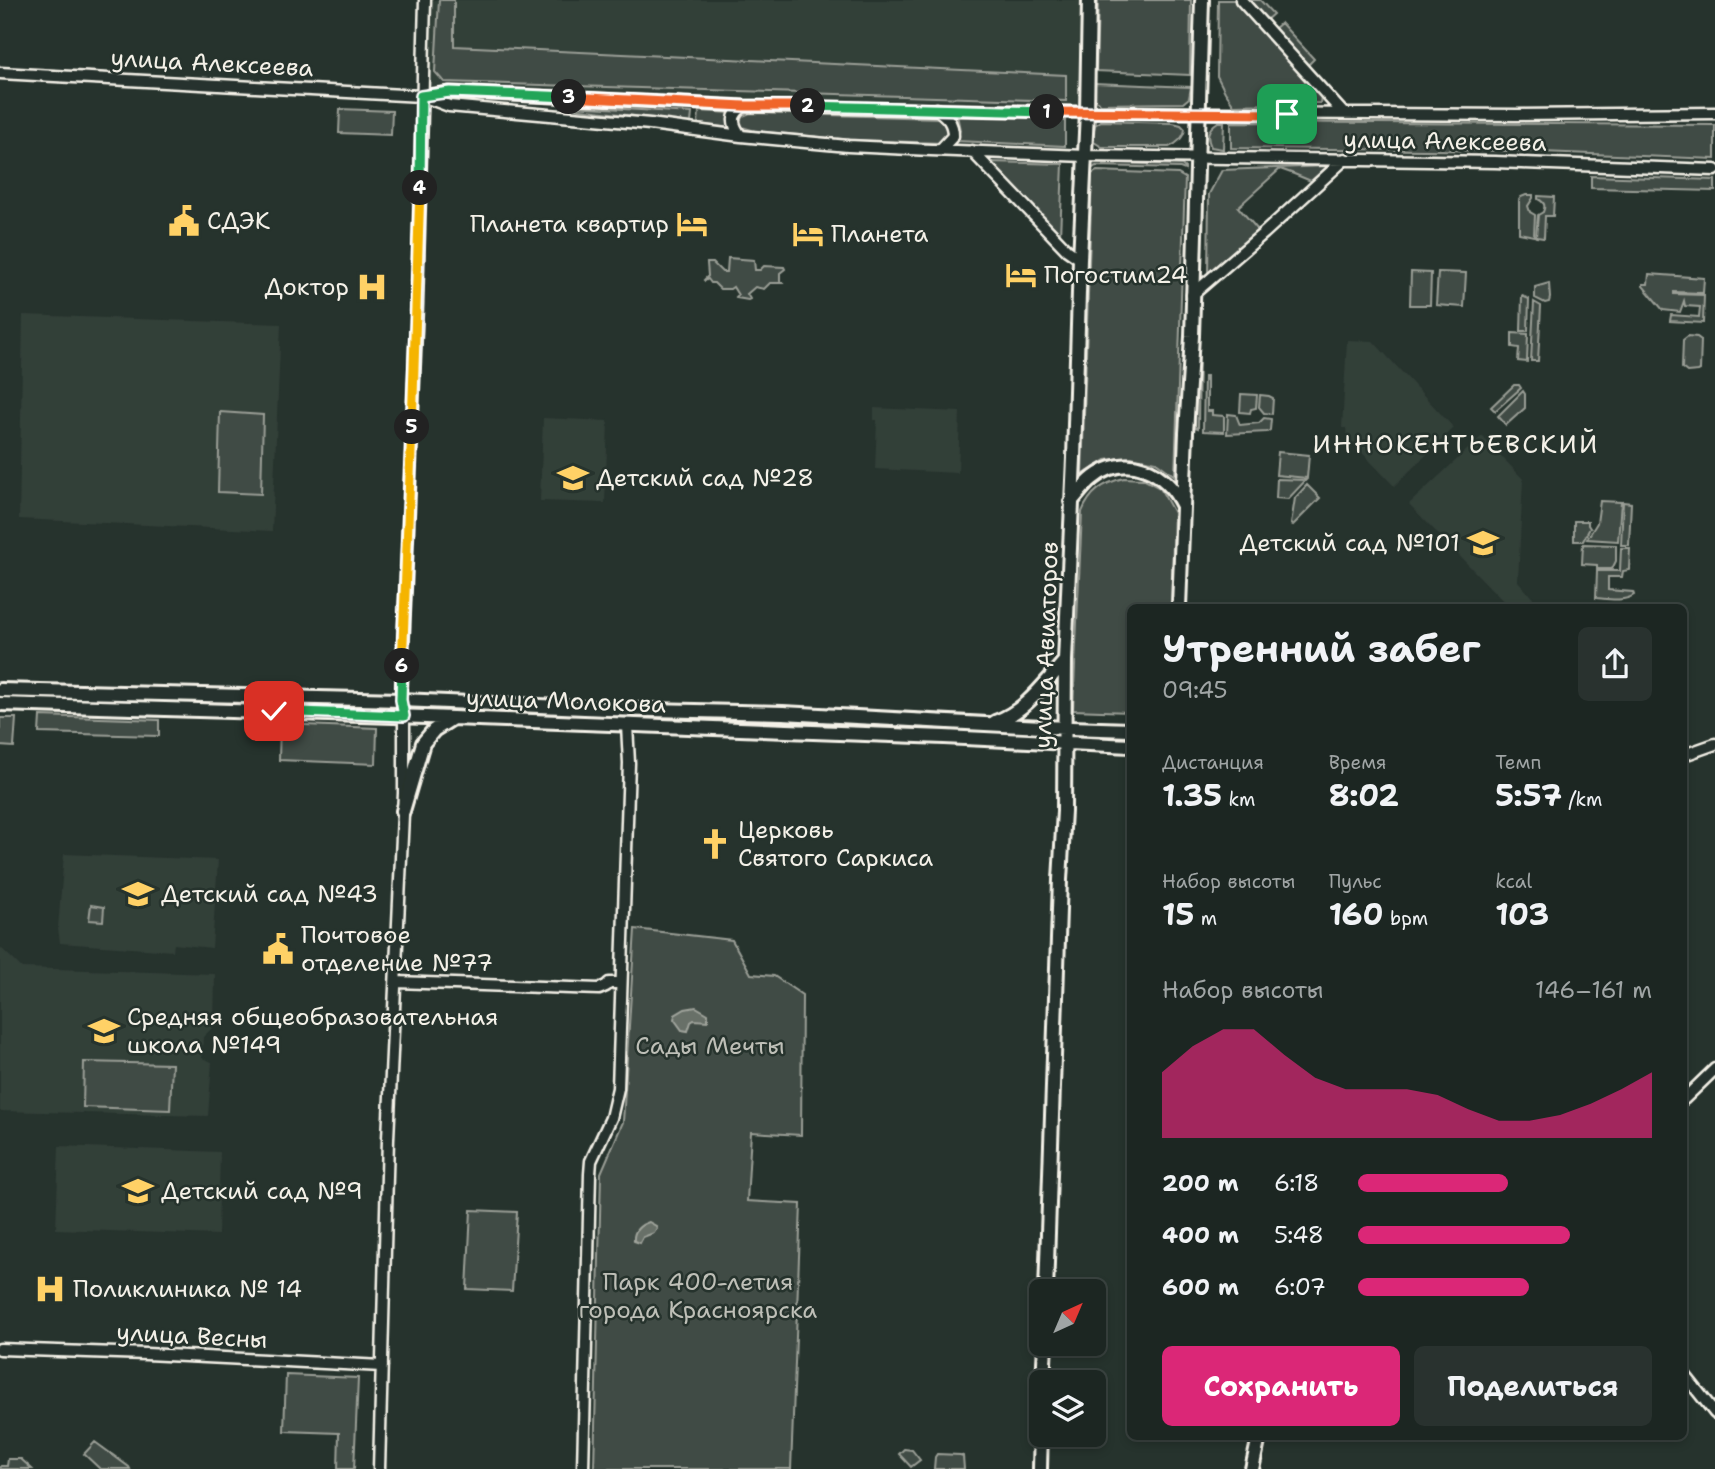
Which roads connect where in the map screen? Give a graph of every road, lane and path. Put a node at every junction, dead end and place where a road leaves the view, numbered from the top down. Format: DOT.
graph roads {
  1 [pos="425,0"];
  2 [pos="1089,0"];
  3 [pos="1202,0"];
  4 [pos="1241,0"];
  5 [pos="0,73"];
  6 [pos="421,96"];
  7 [pos="744,106"];
  8 [pos="937,109"];
  9 [pos="1087,112"];
  10 [pos="1715,113"];
  11 [pos="1198,114"];
  12 [pos="1345,114"];
  13 [pos="741,136"];
  14 [pos="940,150"];
  15 [pos="972,151"];
  16 [pos="1085,156"];
  17 [pos="1197,157"];
  18 [pos="1345,159"];
  19 [pos="1715,170"];
  20 [pos="1080,260"];
  21 [pos="1192,295"];
  22 [pos="1071,503"];
  23 [pos="1183,507"];
  24 [pos="1179,604"];
  25 [pos="1065,661"];
  26 [pos="0,690"];
  27 [pos="401,700"];
  28 [pos="0,704"];
  29 [pos="404,716"];
  30 [pos="453,718"];
  31 [pos="991,724"];
  32 [pos="627,725"];
  33 [pos="1064,727"];
  34 [pos="1127,730"];
  35 [pos="1063,743"];
  36 [pos="1715,744"];
  37 [pos="1127,746"];
  38 [pos="1687,754"];
  39 [pos="403,811"];
  40 [pos="396,982"];
  41 [pos="621,983"];
  42 [pos="1715,1069"];
  43 [pos="1687,1096"];
  44 [pos="1046,1279"];
  45 [pos="0,1349"];
  46 [pos="382,1366"];
  47 [pos="1687,1378"];
  48 [pos="1715,1413"];
  49 [pos="1258,1440"];
  50 [pos="1041,1447"];
  51 [pos="379,1469"];
  52 [pos="583,1469"];
  53 [pos="1040,1469"];
  54 [pos="1252,1469"];
  1 -- 6 [label="street"];
  2 -- 9 [label="main road, улица Авиаторов"];
  3 -- 11 [label="main road"];
  4 -- 12 [label="street"];
  5 -- 6 [label="street, улица Алексеева"];
  6 -- 7 [label="street, улица Алексеева"];
  6 -- 13 [label="street, улица Алексеева"];
  6 -- 27 [label="street"];
  7 -- 8 [label="street, улица Алексеева"];
  7 -- 13 [label="street"];
  8 -- 9 [label="street, улица Алексеева"];
  8 -- 14 [label="street"];
  9 -- 11 [label="street, улица Алексеева"];
  9 -- 16 [label="main road, улица Авиаторов"];
  10 -- 12 [label="street, улица Алексеева"];
  11 -- 12 [label="street, улица Алексеева"];
  11 -- 17 [label="main road"];
  13 -- 14 [label="street, улица Алексеева"];
  14 -- 15 [label="street, улица Алексеева"];
  15 -- 16 [label="street, улица Алексеева"];
  15 -- 20 [label="street"];
  16 -- 17 [label="street, улица Алексеева"];
  16 -- 20 [label="main road, улица Авиаторов"];
  17 -- 18 [label="street, улица Алексеева"];
  17 -- 21 [label="main road"];
  18 -- 19 [label="street, улица Алексеева"];
  18 -- 21 [label="street"];
  20 -- 22 [label="main road, улица Авиаторов"];
  21 -- 23 [label="main road"];
  22 -- 23 [label="main road"];
  22 -- 25 [label="main road, улица Авиаторов"];
  23 -- 24 [label="main road"];
  25 -- 31 [label="main road"];
  25 -- 33 [label="main road, улица Авиаторов"];
  26 -- 27 [label="main road, улица Молокова"];
  27 -- 29 [label="street"];
  27 -- 31 [label="main road, улица Молокова"];
  28 -- 29 [label="main road, улица Молокова"];
  29 -- 30 [label="main road, улица Молокова"];
  29 -- 39 [label="street"];
  30 -- 32 [label="main road, улица Молокова"];
  30 -- 39 [label="main road"];
  31 -- 33 [label="main road, улица Молокова"];
  32 -- 35 [label="main road, улица Молокова"];
  32 -- 41 [label="street"];
  33 -- 34 [label="main road, улица Молокова"];
  33 -- 35 [label="main road, улица Авиаторов"];
  35 -- 37 [label="main road, улица Молокова"];
  35 -- 44 [label="main road, улица Авиаторов"];
  36 -- 38 [label="street"];
  39 -- 40 [label="street"];
  40 -- 41 [label="street"];
  40 -- 46 [label="street"];
  41 -- 52 [label="street"];
  42 -- 43 [label="street"];
  45 -- 46 [label="street, улица Весны"];
  46 -- 51 [label="street"];
  47 -- 48 [label="street"];
  49 -- 54 [label="main road"];
  50 -- 53 [label="main road"];
}
